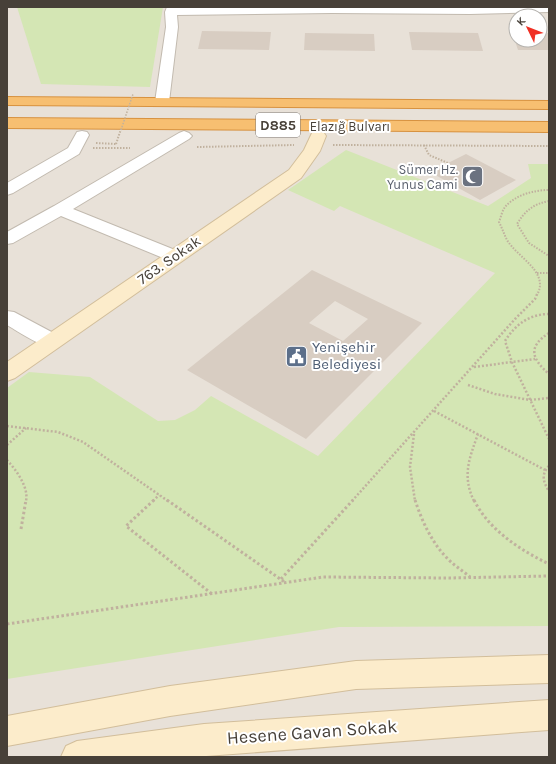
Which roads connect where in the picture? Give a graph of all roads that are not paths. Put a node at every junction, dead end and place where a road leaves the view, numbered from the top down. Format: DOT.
graph roads {
  1 [pos="325,8"];
  2 [pos="549,8"];
  3 [pos="172,9"];
  4 [pos="7,102"];
  5 [pos="162,102"];
  6 [pos="549,105"];
  7 [pos="549,115"];
  8 [pos="7,123"];
  9 [pos="549,127"];
  10 [pos="7,135"];
  11 [pos="82,135"];
  12 [pos="184,136"];
  13 [pos="318,136"];
  14 [pos="549,138"];
  15 [pos="7,190"];
  16 [pos="60,210"];
  17 [pos="7,239"];
  18 [pos="174,256"];
  19 [pos="7,317"];
  20 [pos="52,341"];
  21 [pos="7,373"];
  22 [pos="549,669"];
  23 [pos="549,716"];
  24 [pos="7,731"];
  25 [pos="76,757"];
  1 -- 2 [label="street"];
  1 -- 3 [label="street"];
  3 -- 5 [label="street"];
  4 -- 5 [label="highway"];
  4 -- 7 [label="highway, Elazığ Bulvarı / D885"];
  5 -- 6 [label="highway"];
  8 -- 9 [label="highway, Elazığ Bulvarı / D885"];
  10 -- 11 [label="highway"];
  11 -- 12 [label="highway"];
  11 -- 15 [label="street"];
  12 -- 13 [label="highway"];
  12 -- 16 [label="street"];
  13 -- 14 [label="highway"];
  13 -- 18 [label="street, 763. Sokak"];
  16 -- 17 [label="street"];
  16 -- 18 [label="street"];
  18 -- 20 [label="street, 763. Sokak"];
  19 -- 20 [label="street"];
  20 -- 21 [label="street, 763. Sokak"];
  22 -- 24 [label="street"];
  23 -- 25 [label="street, Hesene Gavan Sokak"];
}
